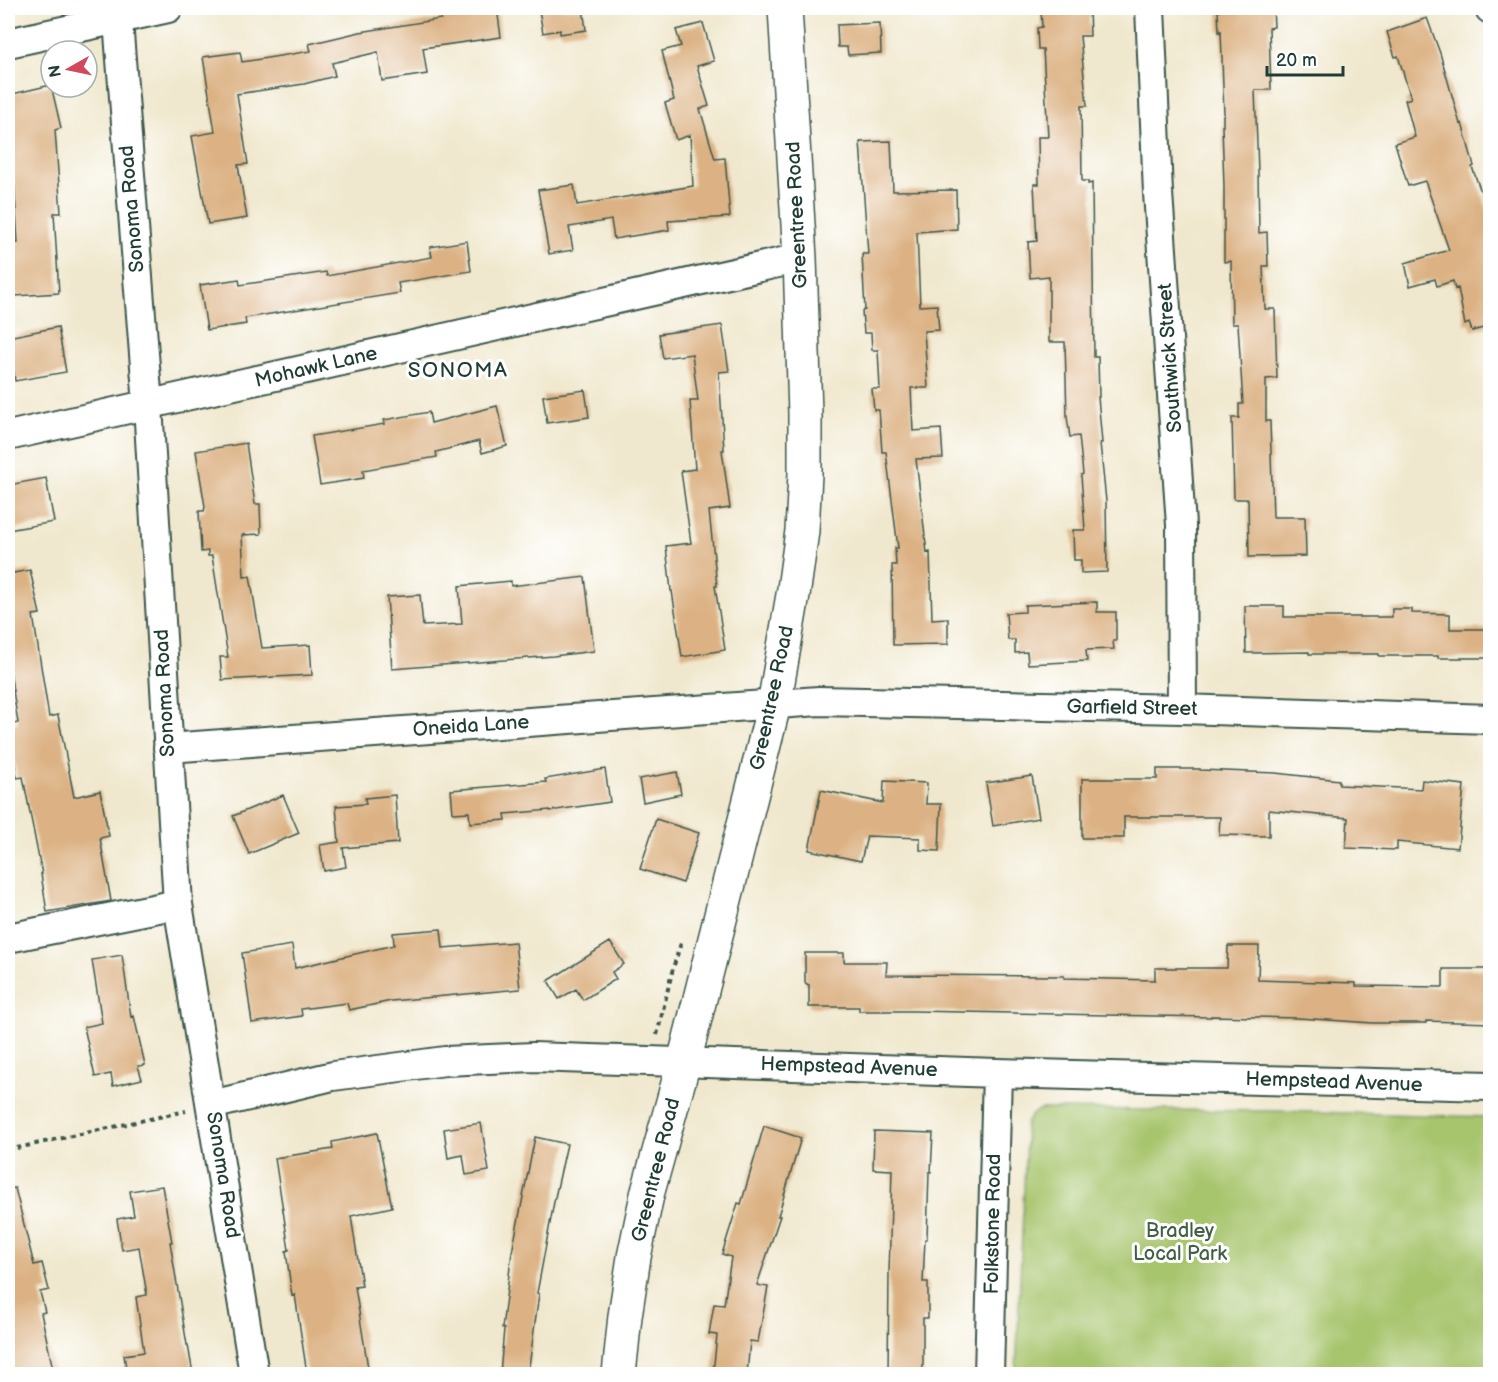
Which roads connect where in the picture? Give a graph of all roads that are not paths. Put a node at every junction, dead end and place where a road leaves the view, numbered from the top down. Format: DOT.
graph roads {
  1 [pos="168,8"];
  2 [pos="785,8"];
  3 [pos="1150,8"];
  4 [pos="117,13"];
  5 [pos="8,43"];
  6 [pos="800,258"];
  7 [pos="148,405"];
  8 [pos="8,436"];
  9 [pos="774,705"];
  10 [pos="1182,709"];
  11 [pos="1491,719"];
  12 [pos="168,748"];
  13 [pos="178,904"];
  14 [pos="8,938"];
  15 [pos="684,1062"];
  16 [pos="997,1073"];
  17 [pos="1491,1086"];
  18 [pos="212,1105"];
  19 [pos="254,1374"];
  20 [pos="619,1374"];
  21 [pos="990,1374"];
  1 -- 4 [label="street"];
  2 -- 6 [label="street, Greentree Road"];
  3 -- 10 [label="street, Southwick Street"];
  4 -- 5 [label="street"];
  4 -- 7 [label="street, Sonoma Road"];
  6 -- 7 [label="street, Mohawk Lane"];
  6 -- 9 [label="street, Greentree Road"];
  7 -- 8 [label="street, Mohawk Lane"];
  7 -- 12 [label="street, Sonoma Road"];
  9 -- 10 [label="street, Garfield Street"];
  9 -- 12 [label="street, Oneida Lane"];
  9 -- 15 [label="street, Greentree Road"];
  10 -- 11 [label="street, Garfield Street"];
  12 -- 13 [label="street, Sonoma Road"];
  13 -- 14 [label="street"];
  13 -- 18 [label="street, Sonoma Road"];
  15 -- 16 [label="street, Hempstead Avenue"];
  15 -- 18 [label="street, Hempstead Avenue"];
  15 -- 20 [label="street, Greentree Road"];
  16 -- 17 [label="street, Hempstead Avenue"];
  16 -- 21 [label="street, Folkstone Road"];
  18 -- 19 [label="street, Sonoma Road"];
}
